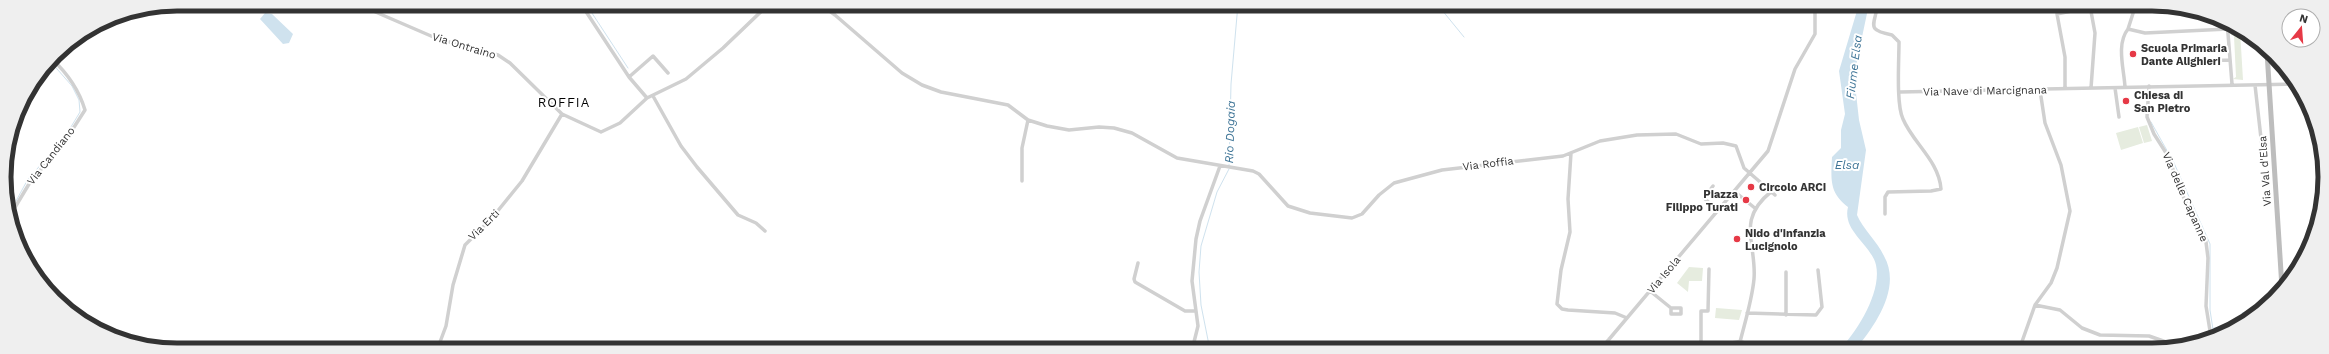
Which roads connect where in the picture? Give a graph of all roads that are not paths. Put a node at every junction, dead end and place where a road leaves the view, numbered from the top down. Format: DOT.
graph roads {
  1 [pos="373,11"];
  2 [pos="586,11"];
  3 [pos="762,11"];
  4 [pos="830,11"];
  5 [pos="1815,11"];
  6 [pos="1876,11"];
  7 [pos="2069,11"];
  8 [pos="2091,11"];
  9 [pos="2134,11"];
  10 [pos="2128,29"];
  11 [pos="2228,29"];
  12 [pos="2268,59"];
  13 [pos="2230,60"];
  14 [pos="2180,61"];
  15 [pos="56,64"];
  16 [pos="668,73"];
  17 [pos="629,77"];
  18 [pos="2232,84"];
  19 [pos="2289,84"];
  20 [pos="2255,85"];
  21 [pos="2270,85"];
  22 [pos="2149,86"];
  23 [pos="2125,87"];
  24 [pos="2091,88"];
  25 [pos="2115,88"];
  26 [pos="2065,89"];
  27 [pos="2040,90"];
  28 [pos="1900,92"];
  29 [pos="653,96"];
  30 [pos="647,98"];
  31 [pos="562,114"];
  32 [pos="2119,116"];
  33 [pos="1028,120"];
  34 [pos="1571,153"];
  35 [pos="2263,156"];
  36 [pos="1220,166"];
  37 [pos="1749,174"];
  38 [pos="1022,181"];
  39 [pos="1713,186"];
  40 [pos="1734,191"];
  41 [pos="1772,191"];
  42 [pos="1775,195"];
  43 [pos="14,209"];
  44 [pos="1756,209"];
  45 [pos="1718,210"];
  46 [pos="1885,214"];
  47 [pos="765,231"];
  48 [pos="1138,263"];
  49 [pos="1709,269"];
  50 [pos="1818,270"];
  51 [pos="1786,272"];
  52 [pos="2282,281"];
  53 [pos="1650,290"];
  54 [pos="2035,305"];
  55 [pos="1671,308"];
  56 [pos="1195,311"];
  57 [pos="1747,313"];
  58 [pos="1786,315"];
  59 [pos="1627,318"];
  60 [pos="2210,332"];
  61 [pos="1610,339"];
  62 [pos="1740,342"];
  63 [pos="440,343"];
  64 [pos="1194,343"];
  65 [pos="1605,343"];
  66 [pos="1610,343"];
  67 [pos="1701,343"];
  68 [pos="1736,343"];
  69 [pos="1743,343"];
  70 [pos="2021,343"];
  71 [pos="2168,343"];
  1 -- 31 [label="street, Via Ontraino"];
  2 -- 17 [label="street"];
  3 -- 29 [label="street, Via Ontraino"];
  4 -- 33 [label="street"];
  5 -- 37 [label="street, Via Isola"];
  6 -- 28 [label="street"];
  7 -- 26 [label="street"];
  8 -- 24 [label="street"];
  9 -- 10 [label="street"];
  10 -- 11 [label="street"];
  10 -- 23 [label="street"];
  11 -- 13 [label="street"];
  12 -- 21 [label="main road, Via Val d'Elsa"];
  13 -- 14 [label="street"];
  13 -- 18 [label="street"];
  15 -- 43 [label="street, Via Candiano"];
  16 -- 17 [label="street"];
  17 -- 30 [label="street"];
  18 -- 20 [label="street, Via Nave di Marcignana"];
  18 -- 22 [label="street, Via Nave di Marcignana"];
  19 -- 21 [label="street, Via Nave di Marcignana"];
  20 -- 21 [label="street, Via Nave di Marcignana"];
  20 -- 35 [label="street"];
  21 -- 52 [label="main road, Via Val d'Elsa"];
  22 -- 23 [label="street, Via Nave di Marcignana"];
  22 -- 60 [label="street, Via delle Capanne"];
  23 -- 25 [label="street, Via Nave di Marcignana"];
  24 -- 25 [label="street, Via Nave di Marcignana"];
  24 -- 26 [label="street, Via Nave di Marcignana"];
  25 -- 32 [label="street"];
  26 -- 27 [label="street, Via Nave di Marcignana"];
  27 -- 28 [label="street, Via Nave di Marcignana"];
  27 -- 54 [label="street"];
  28 -- 46 [label="street"];
  29 -- 30 [label="street, Via Ontraino"];
  29 -- 47 [label="street"];
  30 -- 31 [label="street, Via Ontraino"];
  31 -- 63 [label="street, Via Erti"];
  33 -- 36 [label="street, Via Roffia"];
  33 -- 38 [label="street"];
  34 -- 36 [label="street, Via Roffia"];
  34 -- 37 [label="street, Via Roffia"];
  34 -- 59 [label="street"];
  36 -- 56 [label="street"];
  37 -- 40 [label="street, Via Isola"];
  37 -- 41 [label="street"];
  39 -- 45 [label="street"];
  40 -- 44 [label="street"];
  40 -- 45 [label="street, Via Isola"];
  41 -- 42 [label="street"];
  41 -- 44 [label="street"];
  44 -- 57 [label="street"];
  45 -- 53 [label="street, Via Isola"];
  48 -- 56 [label="street"];
  49 -- 67 [label="street"];
  50 -- 58 [label="street"];
  51 -- 58 [label="street"];
  53 -- 55 [label="street"];
  53 -- 59 [label="street, Via Isola"];
  54 -- 70 [label="street"];
  54 -- 71 [label="street"];
  56 -- 64 [label="street"];
  57 -- 58 [label="street"];
  57 -- 62 [label="street"];
  59 -- 61 [label="street, Via Isola"];
  61 -- 65 [label="street, Via Isola"];
  61 -- 66 [label="street"];
  62 -- 68 [label="street"];
  62 -- 69 [label="street"];
}
